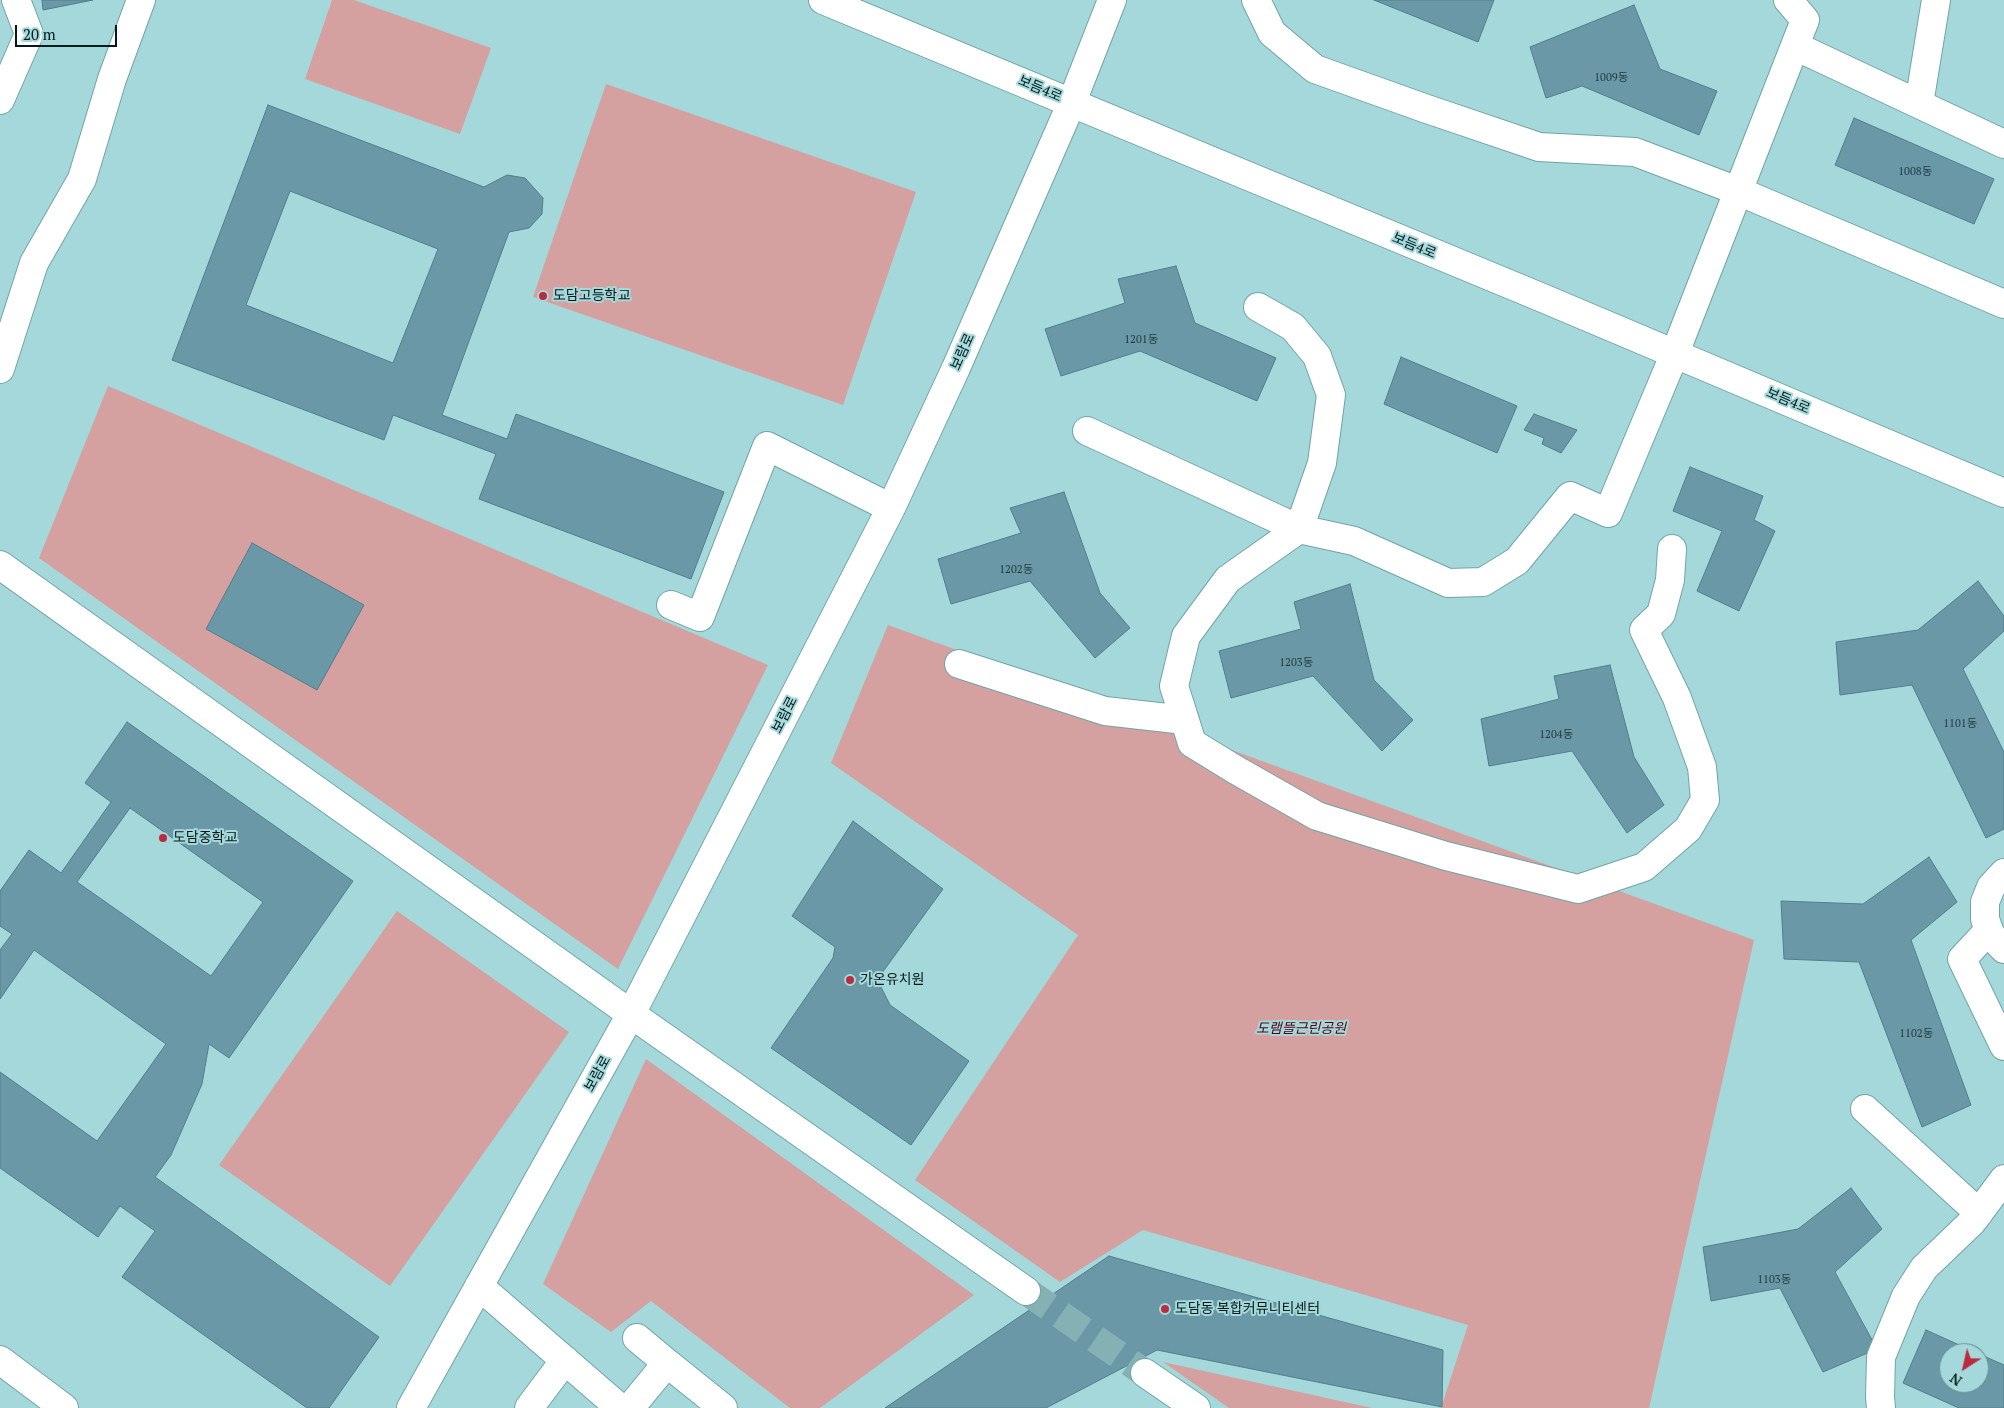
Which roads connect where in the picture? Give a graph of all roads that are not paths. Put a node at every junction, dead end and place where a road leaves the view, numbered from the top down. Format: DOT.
graph roads {
  1 [pos="16,0"];
  2 [pos="141,0"];
  3 [pos="823,0"];
  4 [pos="1112,0"];
  5 [pos="1256,0"];
  6 [pos="1788,0"];
  7 [pos="1936,0"];
  8 [pos="1795,46"];
  9 [pos="0,100"];
  10 [pos="1072,102"];
  11 [pos="1919,104"];
  12 [pos="2004,144"];
  13 [pos="1738,191"];
  14 [pos="2004,304"];
  15 [pos="1258,306"];
  16 [pos="1675,354"];
  17 [pos="0,369"];
  18 [pos="1087,431"];
  19 [pos="2004,493"];
  20 [pos="890,508"];
  21 [pos="1299,529"];
  22 [pos="1672,549"];
  23 [pos="0,566"];
  24 [pos="670,605"];
  25 [pos="959,664"];
  26 [pos="1184,720"];
  27 [pos="2004,873"];
  28 [pos="1996,939"];
  29 [pos="631,1014"];
  30 [pos="2004,1046"];
  31 [pos="1865,1109"];
  32 [pos="2004,1179"];
  33 [pos="1979,1213"];
  34 [pos="479,1286"];
  35 [pos="1026,1291"];
  36 [pos="637,1338"];
  37 [pos="0,1360"];
  38 [pos="565,1360"];
  39 [pos="667,1363"];
  40 [pos="1145,1373"];
  41 [pos="64,1408"];
  42 [pos="411,1408"];
  43 [pos="529,1408"];
  44 [pos="620,1408"];
  45 [pos="630,1408"];
  46 [pos="723,1408"];
  47 [pos="1196,1408"];
  48 [pos="1881,1408"];
  1 -- 9 [label="street"];
  2 -- 17 [label="street"];
  3 -- 10 [label="street, 보듬4로"];
  4 -- 10 [label="street, 보람로"];
  5 -- 13 [label="street"];
  6 -- 8 [label="street"];
  7 -- 11 [label="street"];
  8 -- 11 [label="street"];
  8 -- 13 [label="street"];
  10 -- 16 [label="street, 보듬4로"];
  10 -- 20 [label="street, 보람로"];
  11 -- 12 [label="street"];
  13 -- 14 [label="street"];
  13 -- 16 [label="street"];
  15 -- 21 [label="street"];
  16 -- 19 [label="street, 보듬4로"];
  16 -- 21 [label="street"];
  18 -- 21 [label="street"];
  20 -- 24 [label="street"];
  20 -- 29 [label="street, 보람로"];
  21 -- 26 [label="street"];
  22 -- 26 [label="street"];
  23 -- 29 [label="street"];
  25 -- 26 [label="street"];
  27 -- 28 [label="street"];
  28 -- 30 [label="street"];
  29 -- 34 [label="street, 보람로"];
  29 -- 35 [label="street"];
  31 -- 33 [label="street"];
  32 -- 33 [label="street"];
  33 -- 48 [label="street"];
  34 -- 38 [label="street"];
  34 -- 42 [label="street, 보람로"];
  36 -- 39 [label="street"];
  37 -- 41 [label="street"];
  38 -- 43 [label="street"];
  38 -- 44 [label="street"];
  39 -- 45 [label="street"];
  39 -- 46 [label="street"];
  40 -- 47 [label="street"];
}
